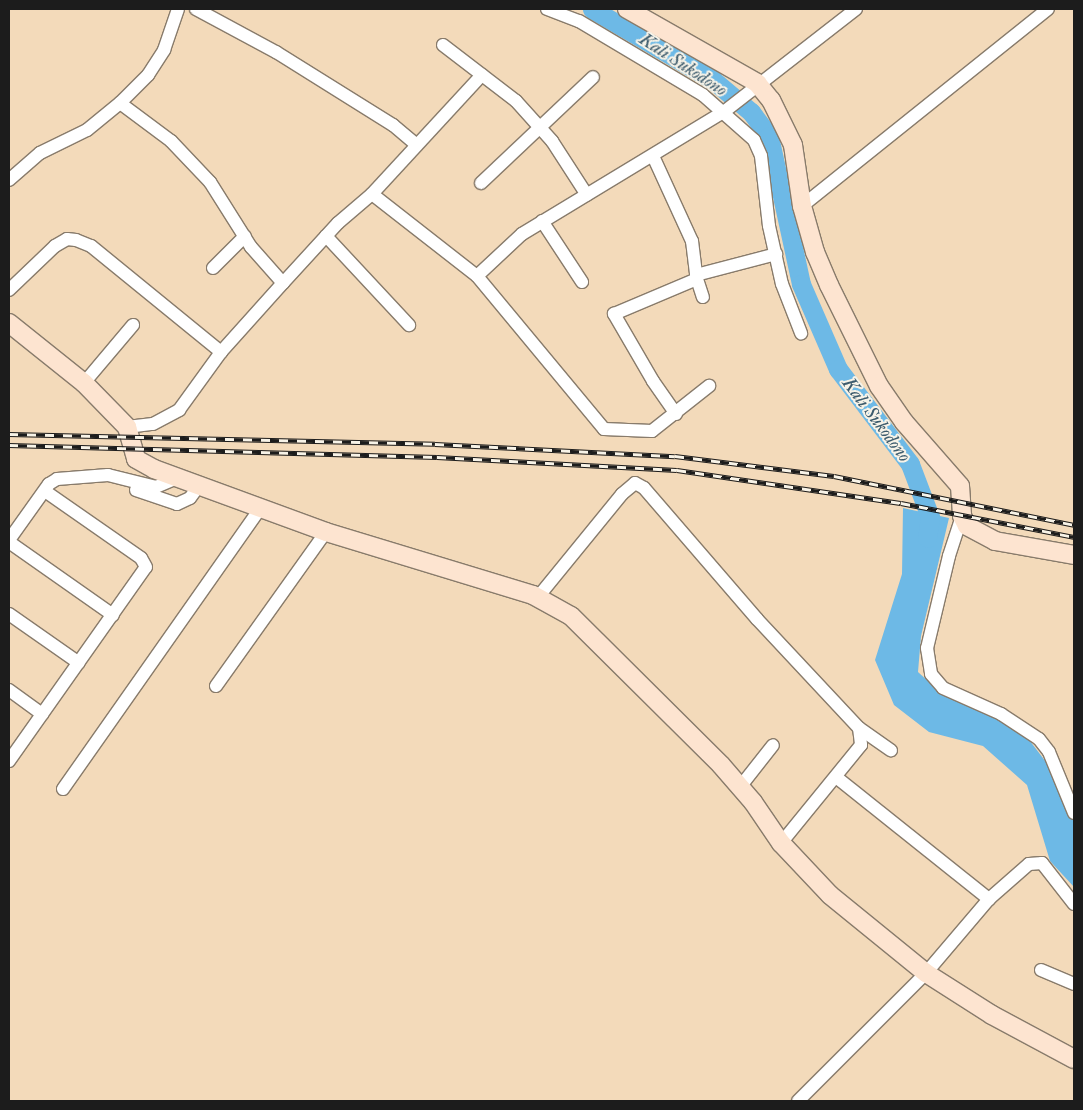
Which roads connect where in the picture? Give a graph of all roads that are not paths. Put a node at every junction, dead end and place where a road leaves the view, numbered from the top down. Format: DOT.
graph roads {
  1 [pos="178,9"];
  2 [pos="196,9"];
  3 [pos="547,9"];
  4 [pos="626,9"];
  5 [pos="856,9"];
  6 [pos="1048,9"];
  7 [pos="443,45"];
  8 [pos="482,75"];
  9 [pos="593,76"];
  10 [pos="753,87"];
  11 [pos="120,103"];
  12 [pos="726,110"];
  13 [pos="539,127"];
  14 [pos="416,144"];
  15 [pos="653,156"];
  16 [pos="9,180"];
  17 [pos="481,183"];
  18 [pos="372,194"];
  19 [pos="587,195"];
  20 [pos="802,206"];
  21 [pos="542,222"];
  22 [pos="245,236"];
  23 [pos="326,236"];
  24 [pos="776,254"];
  25 [pos="213,268"];
  26 [pos="477,276"];
  27 [pos="696,277"];
  28 [pos="582,282"];
  29 [pos="283,283"];
  30 [pos="9,290"];
  31 [pos="703,297"];
  32 [pos="9,323"];
  33 [pos="409,324"];
  34 [pos="133,326"];
  35 [pos="801,333"];
  36 [pos="221,352"];
  37 [pos="84,383"];
  38 [pos="708,386"];
  39 [pos="676,414"];
  40 [pos="127,427"];
  41 [pos="91,476"];
  42 [pos="180,477"];
  43 [pos="200,484"];
  44 [pos="156,487"];
  45 [pos="45,491"];
  46 [pos="177,504"];
  47 [pos="261,507"];
  48 [pos="962,516"];
  49 [pos="326,532"];
  50 [pos="9,541"];
  51 [pos="1074,555"];
  52 [pos="538,598"];
  53 [pos="9,614"];
  54 [pos="113,615"];
  55 [pos="78,663"];
  56 [pos="216,686"];
  57 [pos="9,690"];
  58 [pos="42,714"];
  59 [pos="859,728"];
  60 [pos="773,745"];
  61 [pos="891,750"];
  62 [pos="9,761"];
  63 [pos="836,777"];
  64 [pos="740,787"];
  65 [pos="63,789"];
  66 [pos="1074,813"];
  67 [pos="781,843"];
  68 [pos="989,899"];
  69 [pos="1074,904"];
  70 [pos="1041,970"];
  71 [pos="926,973"];
  72 [pos="1074,984"];
  73 [pos="1074,1059"];
  74 [pos="798,1101"];
  1 -- 11 [label="street"];
  2 -- 14 [label="street"];
  3 -- 12 [label="street"];
  4 -- 10 [label="street"];
  5 -- 10 [label="street"];
  6 -- 20 [label="street"];
  7 -- 8 [label="street"];
  8 -- 13 [label="street"];
  8 -- 14 [label="street"];
  9 -- 13 [label="street"];
  10 -- 12 [label="street"];
  10 -- 20 [label="street"];
  11 -- 16 [label="street"];
  11 -- 22 [label="street"];
  12 -- 15 [label="street"];
  12 -- 24 [label="street"];
  13 -- 17 [label="street"];
  13 -- 19 [label="street"];
  14 -- 18 [label="street"];
  15 -- 19 [label="street"];
  15 -- 27 [label="street"];
  18 -- 23 [label="street"];
  18 -- 26 [label="street"];
  19 -- 21 [label="street"];
  20 -- 48 [label="street"];
  21 -- 26 [label="street"];
  21 -- 28 [label="street"];
  22 -- 25 [label="street"];
  22 -- 29 [label="street"];
  23 -- 29 [label="street"];
  23 -- 33 [label="street"];
  24 -- 27 [label="street"];
  24 -- 35 [label="street"];
  26 -- 39 [label="street"];
  27 -- 31 [label="street"];
  27 -- 39 [label="street"];
  29 -- 36 [label="street"];
  30 -- 36 [label="street"];
  32 -- 37 [label="street"];
  34 -- 37 [label="street"];
  36 -- 40 [label="street"];
  37 -- 40 [label="street"];
  38 -- 39 [label="street"];
  40 -- 42 [label="street"];
  41 -- 44 [label="street"];
  41 -- 45 [label="street"];
  41 -- 46 [label="street"];
  42 -- 43 [label="street"];
  42 -- 44 [label="street"];
  43 -- 46 [label="street"];
  43 -- 47 [label="street"];
  44 -- 46 [label="street"];
  45 -- 50 [label="street"];
  45 -- 54 [label="street"];
  47 -- 49 [label="street"];
  47 -- 65 [label="street"];
  48 -- 51 [label="street"];
  48 -- 66 [label="street"];
  49 -- 52 [label="street"];
  49 -- 56 [label="street"];
  50 -- 54 [label="street"];
  52 -- 59 [label="street"];
  52 -- 64 [label="street"];
  53 -- 55 [label="street"];
  54 -- 55 [label="street"];
  55 -- 58 [label="street"];
  57 -- 58 [label="street"];
  58 -- 62 [label="street"];
  59 -- 61 [label="street"];
  59 -- 63 [label="street"];
  60 -- 64 [label="street"];
  63 -- 67 [label="street"];
  63 -- 68 [label="street"];
  64 -- 67 [label="street"];
  67 -- 71 [label="street"];
  68 -- 69 [label="street"];
  68 -- 71 [label="street"];
  70 -- 72 [label="street"];
  71 -- 73 [label="street"];
  71 -- 74 [label="street"];
}
